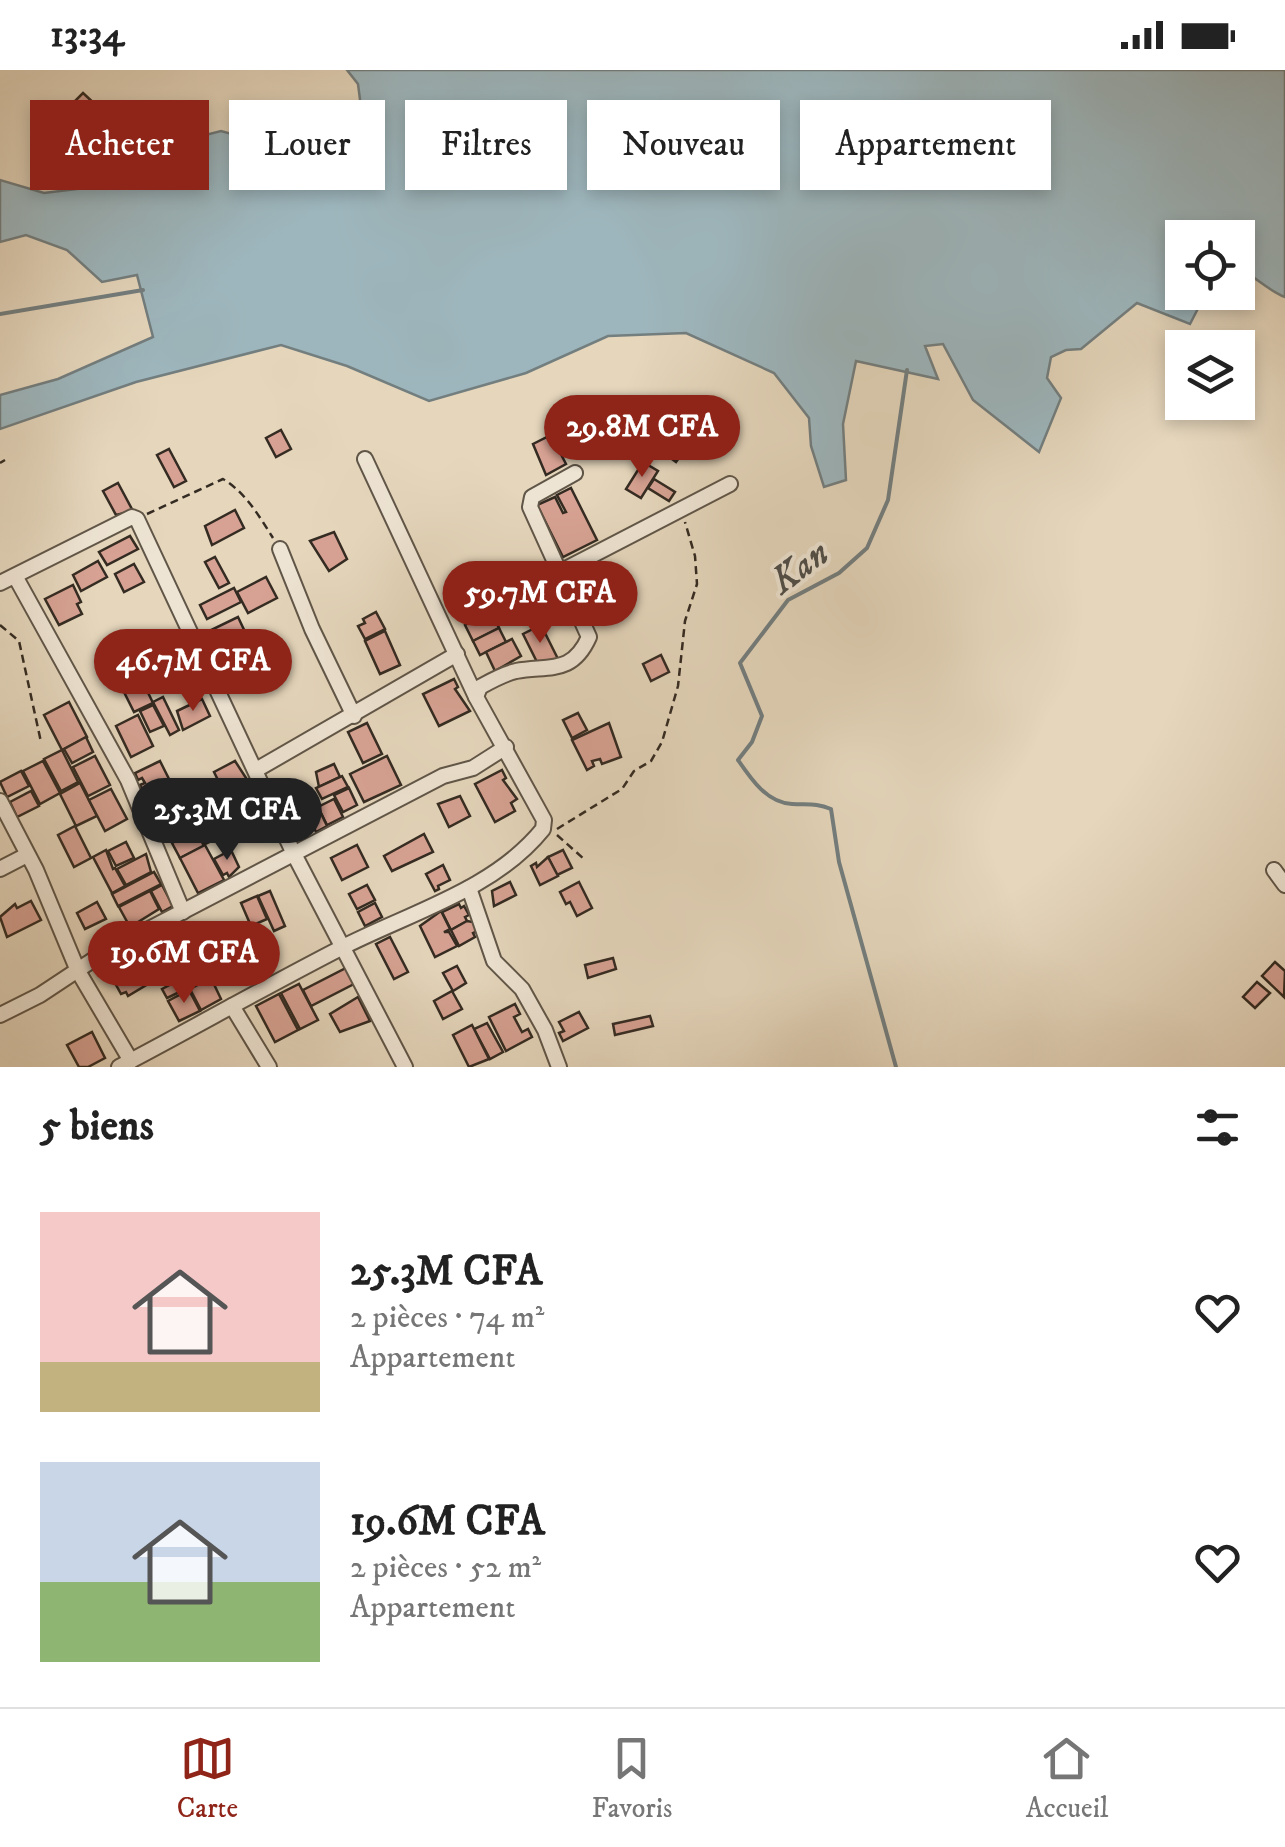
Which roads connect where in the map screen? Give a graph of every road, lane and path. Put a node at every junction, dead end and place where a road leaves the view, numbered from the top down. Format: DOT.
graph roads {
  1 [pos="365,459"];
  2 [pos="575,473"];
  3 [pos="730,484"];
  4 [pos="681,512"];
  5 [pos="137,520"];
  6 [pos="280,549"];
  7 [pos="560,572"];
  8 [pos="15,576"];
  9 [pos="0,584"];
  10 [pos="0,625"];
  11 [pos="457,654"];
  12 [pos="476,697"];
  13 [pos="354,716"];
  14 [pos="41,742"];
  15 [pos="506,746"];
  16 [pos="256,770"];
  17 [pos="0,801"];
  18 [pos="294,854"];
  19 [pos="27,855"];
  20 [pos="584,859"];
  21 [pos="0,869"];
  22 [pos="1274,870"];
  23 [pos="1285,886"];
  24 [pos="468,888"];
  25 [pos="183,912"];
  26 [pos="344,946"];
  27 [pos="78,971"];
  28 [pos="232,1006"];
  29 [pos="0,1015"];
  30 [pos="125,1064"];
  31 [pos="268,1067"];
  32 [pos="405,1067"];
  33 [pos="558,1067"];
  1 -- 11 [label="street"];
  2 -- 7 [label="street"];
  3 -- 4 [label="street"];
  4 -- 7 [label="street"];
  4 -- 20 [label="path"];
  5 -- 6 [label="path"];
  5 -- 8 [label="street"];
  5 -- 16 [label="street"];
  6 -- 13 [label="street"];
  7 -- 12 [label="street"];
  8 -- 9 [label="street"];
  8 -- 25 [label="street"];
  10 -- 14 [label="path"];
  11 -- 12 [label="street"];
  11 -- 13 [label="street"];
  12 -- 15 [label="street"];
  13 -- 16 [label="street"];
  15 -- 18 [label="street"];
  15 -- 24 [label="street"];
  16 -- 18 [label="street"];
  17 -- 19 [label="street"];
  18 -- 25 [label="street"];
  18 -- 26 [label="street"];
  19 -- 21 [label="street"];
  19 -- 27 [label="street"];
  22 -- 23 [label="street"];
  24 -- 26 [label="street"];
  24 -- 33 [label="street"];
  25 -- 27 [label="street"];
  26 -- 28 [label="street"];
  26 -- 32 [label="street"];
  27 -- 29 [label="street"];
  27 -- 30 [label="street"];
  28 -- 30 [label="street"];
  28 -- 31 [label="street"];
}
